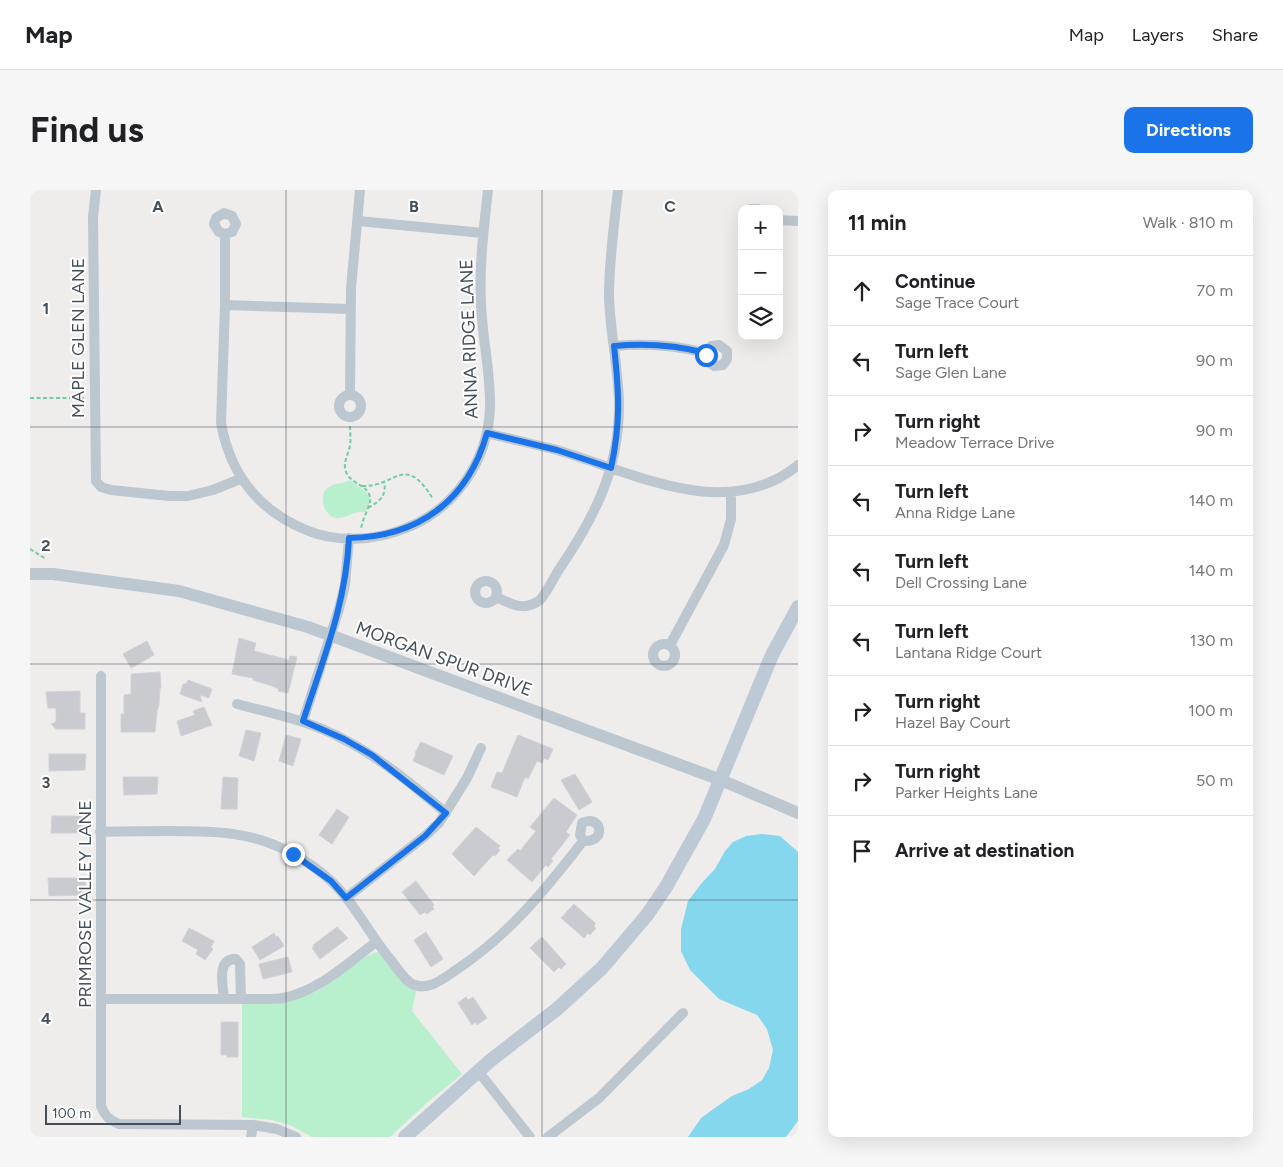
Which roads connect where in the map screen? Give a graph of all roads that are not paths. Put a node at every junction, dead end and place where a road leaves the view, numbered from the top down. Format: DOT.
graph roads {
  1 [pos="96,190"];
  2 [pos="360,190"];
  3 [pos="488,190"];
  4 [pos="618,190"];
  5 [pos="783,220"];
  6 [pos="358,221"];
  7 [pos="798,221"];
  8 [pos="484,233"];
  9 [pos="226,234"];
  10 [pos="226,304"];
  11 [pos="350,309"];
  12 [pos="614,346"];
  13 [pos="706,353"];
  14 [pos="350,395"];
  15 [pos="487,433"];
  16 [pos="611,468"];
  17 [pos="797,469"];
  18 [pos="240,478"];
  19 [pos="731,492"];
  20 [pos="349,538"];
  21 [pos="30,574"];
  22 [pos="496,597"];
  23 [pos="798,607"];
  24 [pos="332,636"];
  25 [pos="670,645"];
  26 [pos="101,676"];
  27 [pos="238,704"];
  28 [pos="303,721"];
  29 [pos="481,748"];
  30 [pos="721,780"];
  31 [pos="446,813"];
  32 [pos="798,813"];
  33 [pos="100,832"];
  34 [pos="583,841"];
  35 [pos="346,898"];
  36 [pos="376,942"];
  37 [pos="101,999"];
  38 [pos="224,999"];
  39 [pos="241,999"];
  40 [pos="684,1013"];
  41 [pos="478,1071"];
  42 [pos="253,1125"];
  43 [pos="277,1133"];
  44 [pos="252,1137"];
  45 [pos="296,1137"];
  46 [pos="404,1137"];
  47 [pos="530,1137"];
  48 [pos="548,1137"];
  1 -- 18 [label="street, MAPLE GLEN LANE"];
  2 -- 6 [label="street"];
  3 -- 8 [label="street, ANNA RIDGE LANE"];
  4 -- 12 [label="street"];
  5 -- 7 [label="street"];
  6 -- 8 [label="street"];
  6 -- 11 [label="street"];
  8 -- 15 [label="street, ANNA RIDGE LANE"];
  9 -- 10 [label="street, ANNA RIDGE LANE"];
  10 -- 11 [label="street"];
  10 -- 18 [label="street, ANNA RIDGE LANE"];
  11 -- 14 [label="street"];
  12 -- 13 [label="street"];
  12 -- 16 [label="street"];
  15 -- 16 [label="street"];
  15 -- 20 [label="street, ANNA RIDGE LANE"];
  16 -- 19 [label="street"];
  16 -- 22 [label="street"];
  17 -- 19 [label="street"];
  18 -- 20 [label="street, ANNA RIDGE LANE"];
  19 -- 25 [label="street"];
  20 -- 24 [label="street"];
  21 -- 24 [label="street, MORGAN SPUR DRIVE"];
  23 -- 30 [label="main road"];
  24 -- 28 [label="street"];
  24 -- 30 [label="street, MORGAN SPUR DRIVE"];
  26 -- 33 [label="street, PRIMROSE VALLEY LANE"];
  27 -- 28 [label="street"];
  28 -- 31 [label="street"];
  29 -- 31 [label="street"];
  30 -- 32 [label="street, MORGAN SPUR DRIVE"];
  30 -- 41 [label="main road"];
  31 -- 35 [label="street"];
  33 -- 35 [label="street"];
  33 -- 37 [label="street, PRIMROSE VALLEY LANE"];
  34 -- 36 [label="street"];
  35 -- 36 [label="street"];
  36 -- 39 [label="street"];
  37 -- 38 [label="street"];
  37 -- 42 [label="street, PRIMROSE VALLEY LANE"];
  38 -- 39 [label="street"];
  38 -- 39 [label="street"];
  40 -- 48 [label="street"];
  41 -- 46 [label="main road"];
  41 -- 47 [label="street"];
  42 -- 43 [label="street"];
  42 -- 44 [label="street"];
  43 -- 45 [label="street"];
}
